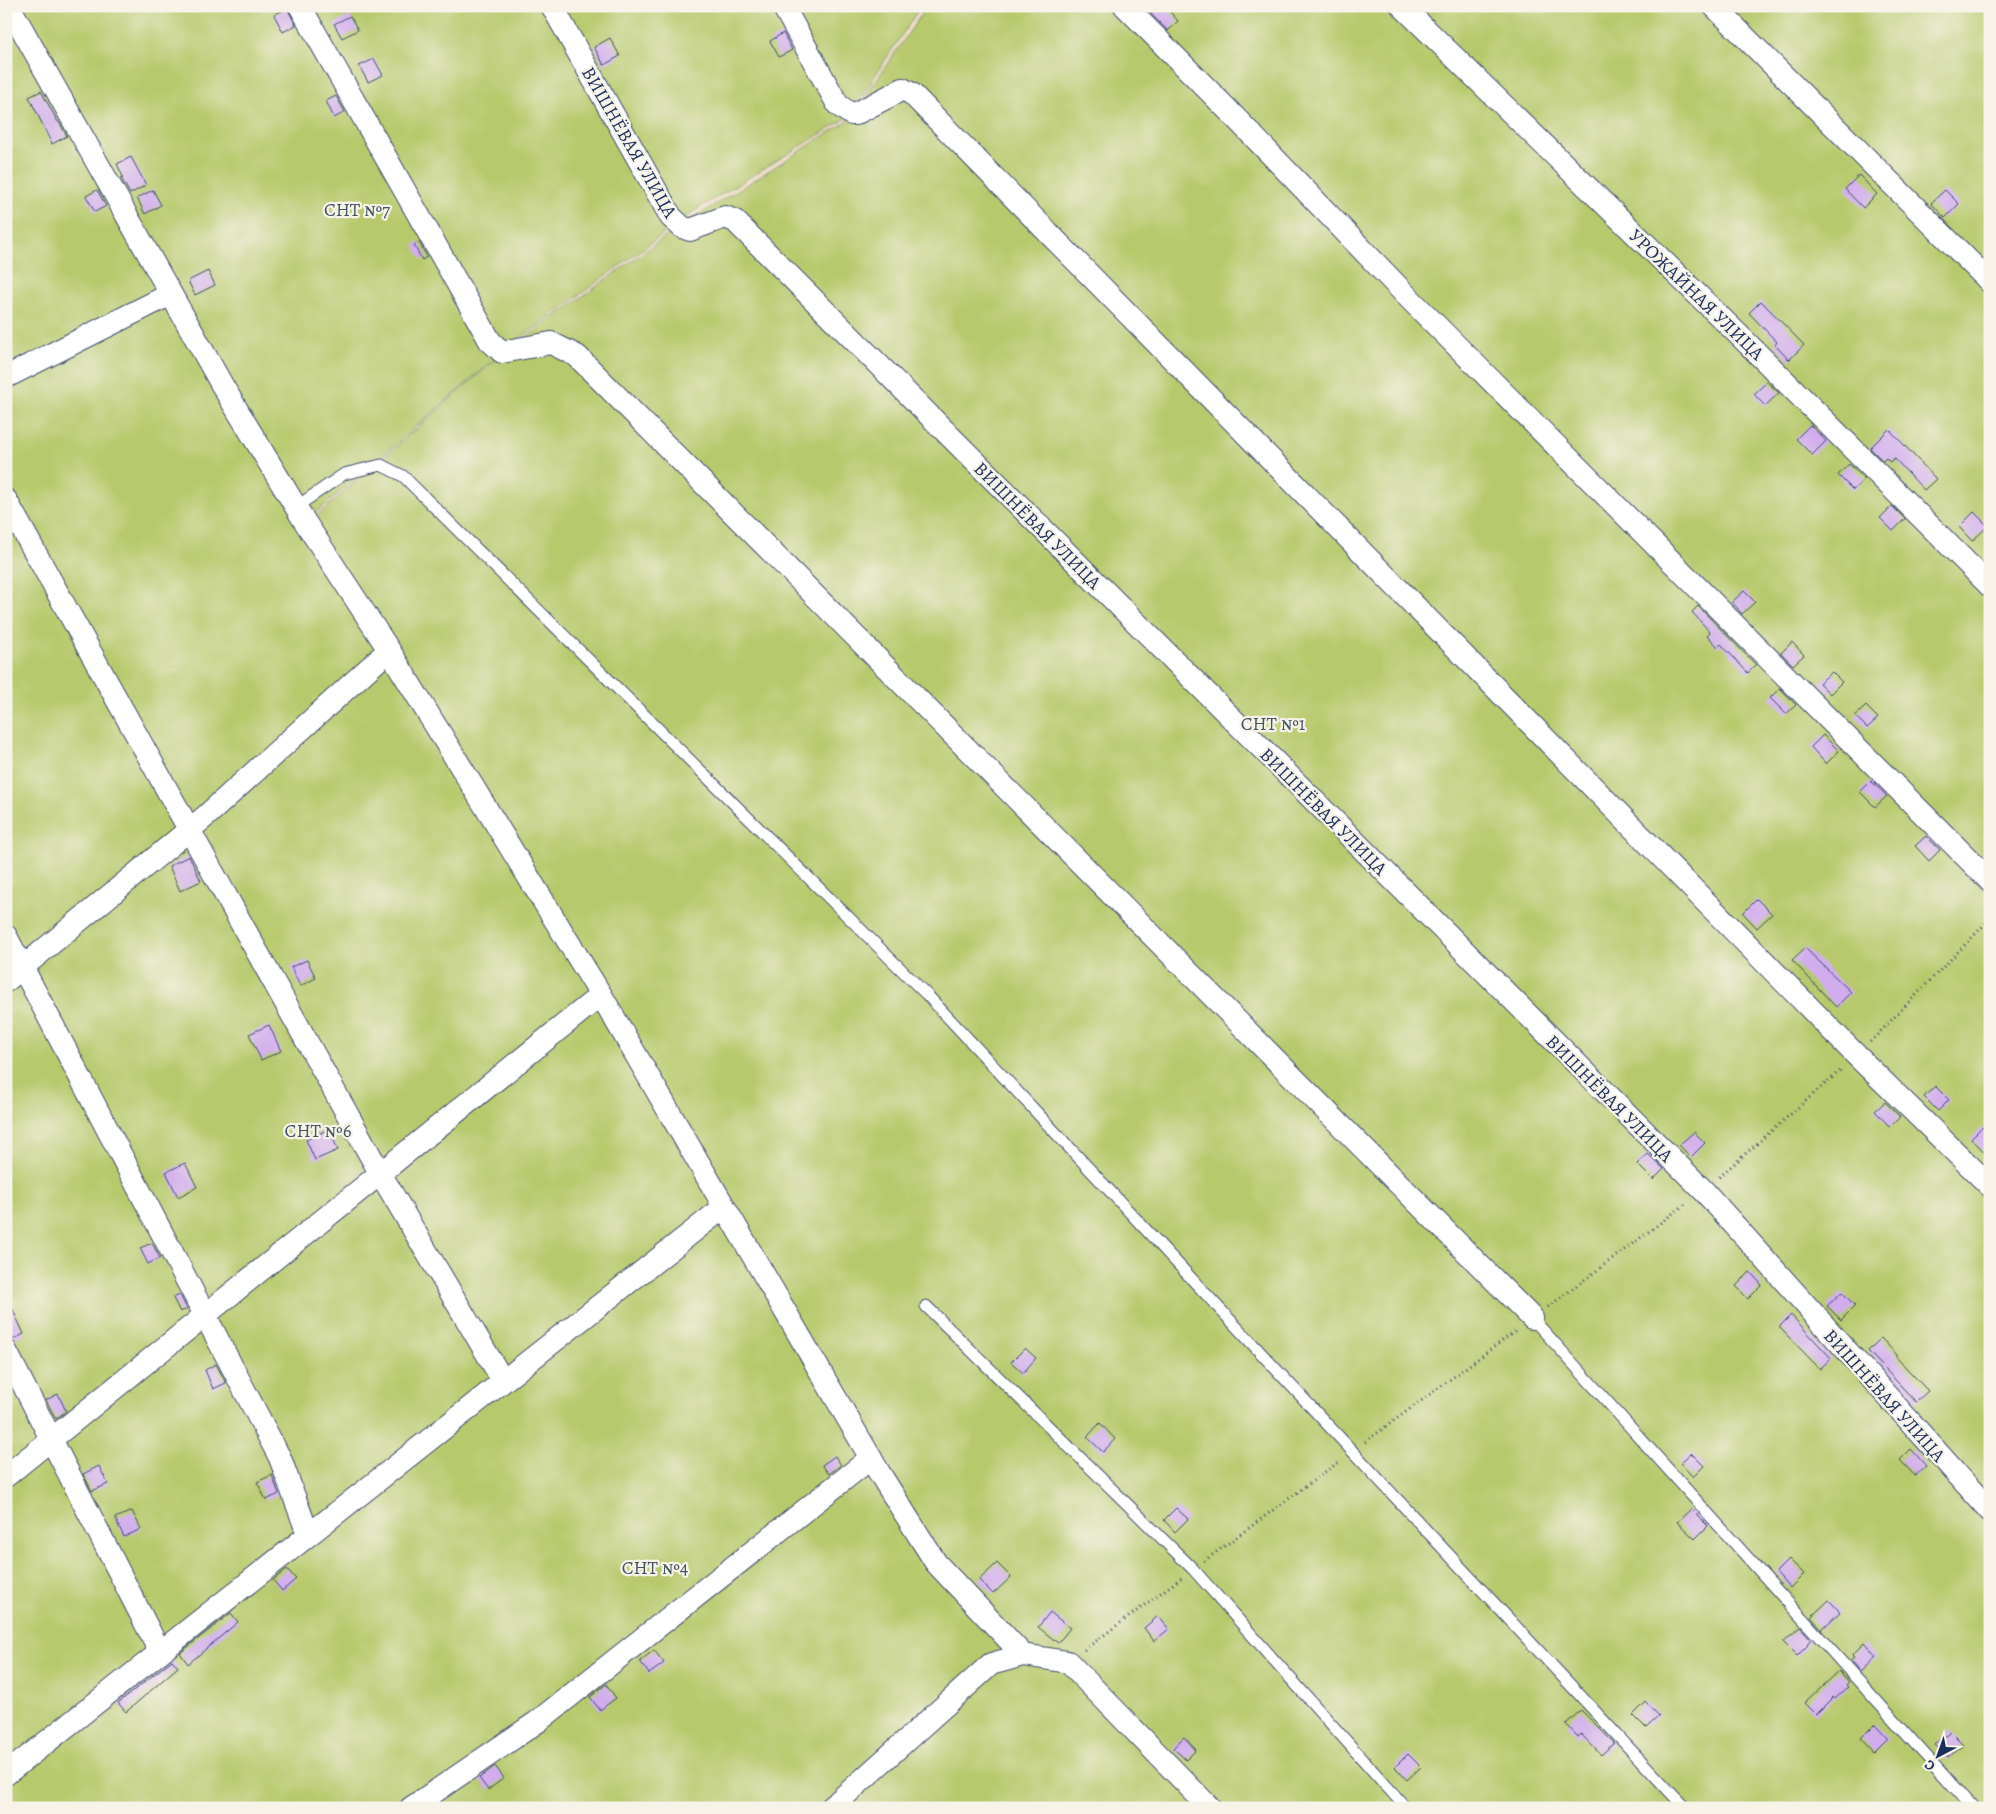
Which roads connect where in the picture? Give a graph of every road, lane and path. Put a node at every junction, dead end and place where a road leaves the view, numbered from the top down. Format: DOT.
graph roads {
  1 [pos="9,6"];
  2 [pos="300,6"];
  3 [pos="552,6"];
  4 [pos="783,6"];
  5 [pos="1125,6"];
  6 [pos="1402,6"];
  7 [pos="1714,6"];
  8 [pos="1990,282"];
  9 [pos="171,294"];
  10 [pos="6,377"];
  11 [pos="6,500"];
  12 [pos="296,506"];
  13 [pos="1990,586"];
  14 [pos="389,650"];
  15 [pos="189,830"];
  16 [pos="1990,881"];
  17 [pos="6,936"];
  18 [pos="15,974"];
  19 [pos="601,995"];
  20 [pos="380,1173"];
  21 [pos="1990,1186"];
  22 [pos="724,1207"];
  23 [pos="926,1306"];
  24 [pos="205,1314"];
  25 [pos="1532,1318"];
  26 [pos="6,1351"];
  27 [pos="503,1380"];
  28 [pos="50,1439"];
  29 [pos="871,1458"];
  30 [pos="6,1476"];
  31 [pos="1990,1511"];
  32 [pos="308,1534"];
  33 [pos="160,1652"];
  34 [pos="1023,1655"];
  35 [pos="9,1765"];
  36 [pos="411,1808"];
  37 [pos="831,1808"];
  38 [pos="1210,1808"];
  39 [pos="1406,1808"];
  40 [pos="1685,1808"];
  41 [pos="1973,1808"];
  1 -- 9 [label="street"];
  2 -- 25 [label="street"];
  3 -- 31 [label="street, ВИШНЁВАЯ УЛИЦА"];
  4 -- 21 [label="street"];
  5 -- 16 [label="street"];
  6 -- 13 [label="street, УРОЖАЙНАЯ УЛИЦА"];
  7 -- 8 [label="street"];
  9 -- 10 [label="street"];
  9 -- 12 [label="street"];
  11 -- 15 [label="street"];
  12 -- 14 [label="street"];
  12 -- 40 [label="lane"];
  14 -- 15 [label="street"];
  14 -- 19 [label="street"];
  15 -- 18 [label="street"];
  15 -- 20 [label="street"];
  17 -- 18 [label="street"];
  18 -- 24 [label="street"];
  19 -- 20 [label="street"];
  19 -- 22 [label="street"];
  20 -- 24 [label="street"];
  20 -- 27 [label="street"];
  22 -- 27 [label="street"];
  22 -- 29 [label="street"];
  23 -- 39 [label="lane"];
  24 -- 28 [label="street"];
  24 -- 32 [label="street"];
  25 -- 41 [label="lane"];
  26 -- 28 [label="street"];
  27 -- 32 [label="street"];
  28 -- 30 [label="street"];
  28 -- 33 [label="street"];
  29 -- 34 [label="street"];
  29 -- 36 [label="street"];
  32 -- 33 [label="street"];
  33 -- 35 [label="street"];
  34 -- 37 [label="street"];
  34 -- 38 [label="street"];
}
